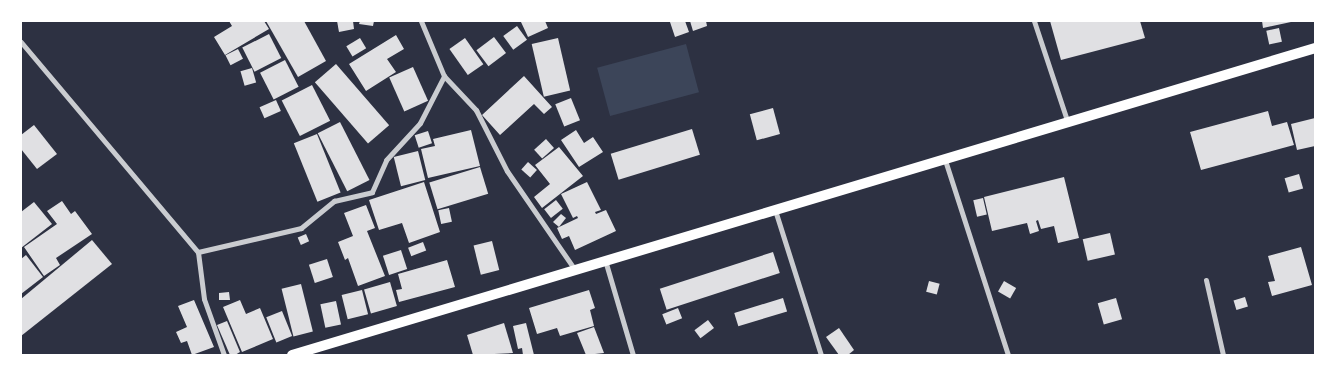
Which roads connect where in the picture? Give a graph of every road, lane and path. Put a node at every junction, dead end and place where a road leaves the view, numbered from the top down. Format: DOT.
graph roads {
  1 [pos="421,21"];
  2 [pos="1034,21"];
  3 [pos="21,42"];
  4 [pos="1315,48"];
  5 [pos="444,76"];
  6 [pos="1068,123"];
  7 [pos="945,160"];
  8 [pos="775,209"];
  9 [pos="198,252"];
  10 [pos="604,260"];
  11 [pos="575,270"];
  12 [pos="1206,280"];
  13 [pos="224,355"];
  14 [pos="292,355"];
  15 [pos="633,355"];
  16 [pos="820,355"];
  17 [pos="1008,355"];
  18 [pos="1223,355"];
  1 -- 5 [label="street"];
  2 -- 6 [label="street"];
  3 -- 9 [label="street"];
  4 -- 6 [label="main road"];
  5 -- 9 [label="street"];
  5 -- 11 [label="street"];
  6 -- 7 [label="main road"];
  7 -- 8 [label="main road"];
  7 -- 17 [label="street"];
  8 -- 10 [label="main road"];
  8 -- 16 [label="street"];
  9 -- 13 [label="street"];
  10 -- 11 [label="main road"];
  10 -- 15 [label="street"];
  11 -- 14 [label="main road"];
  12 -- 18 [label="street"];
}
